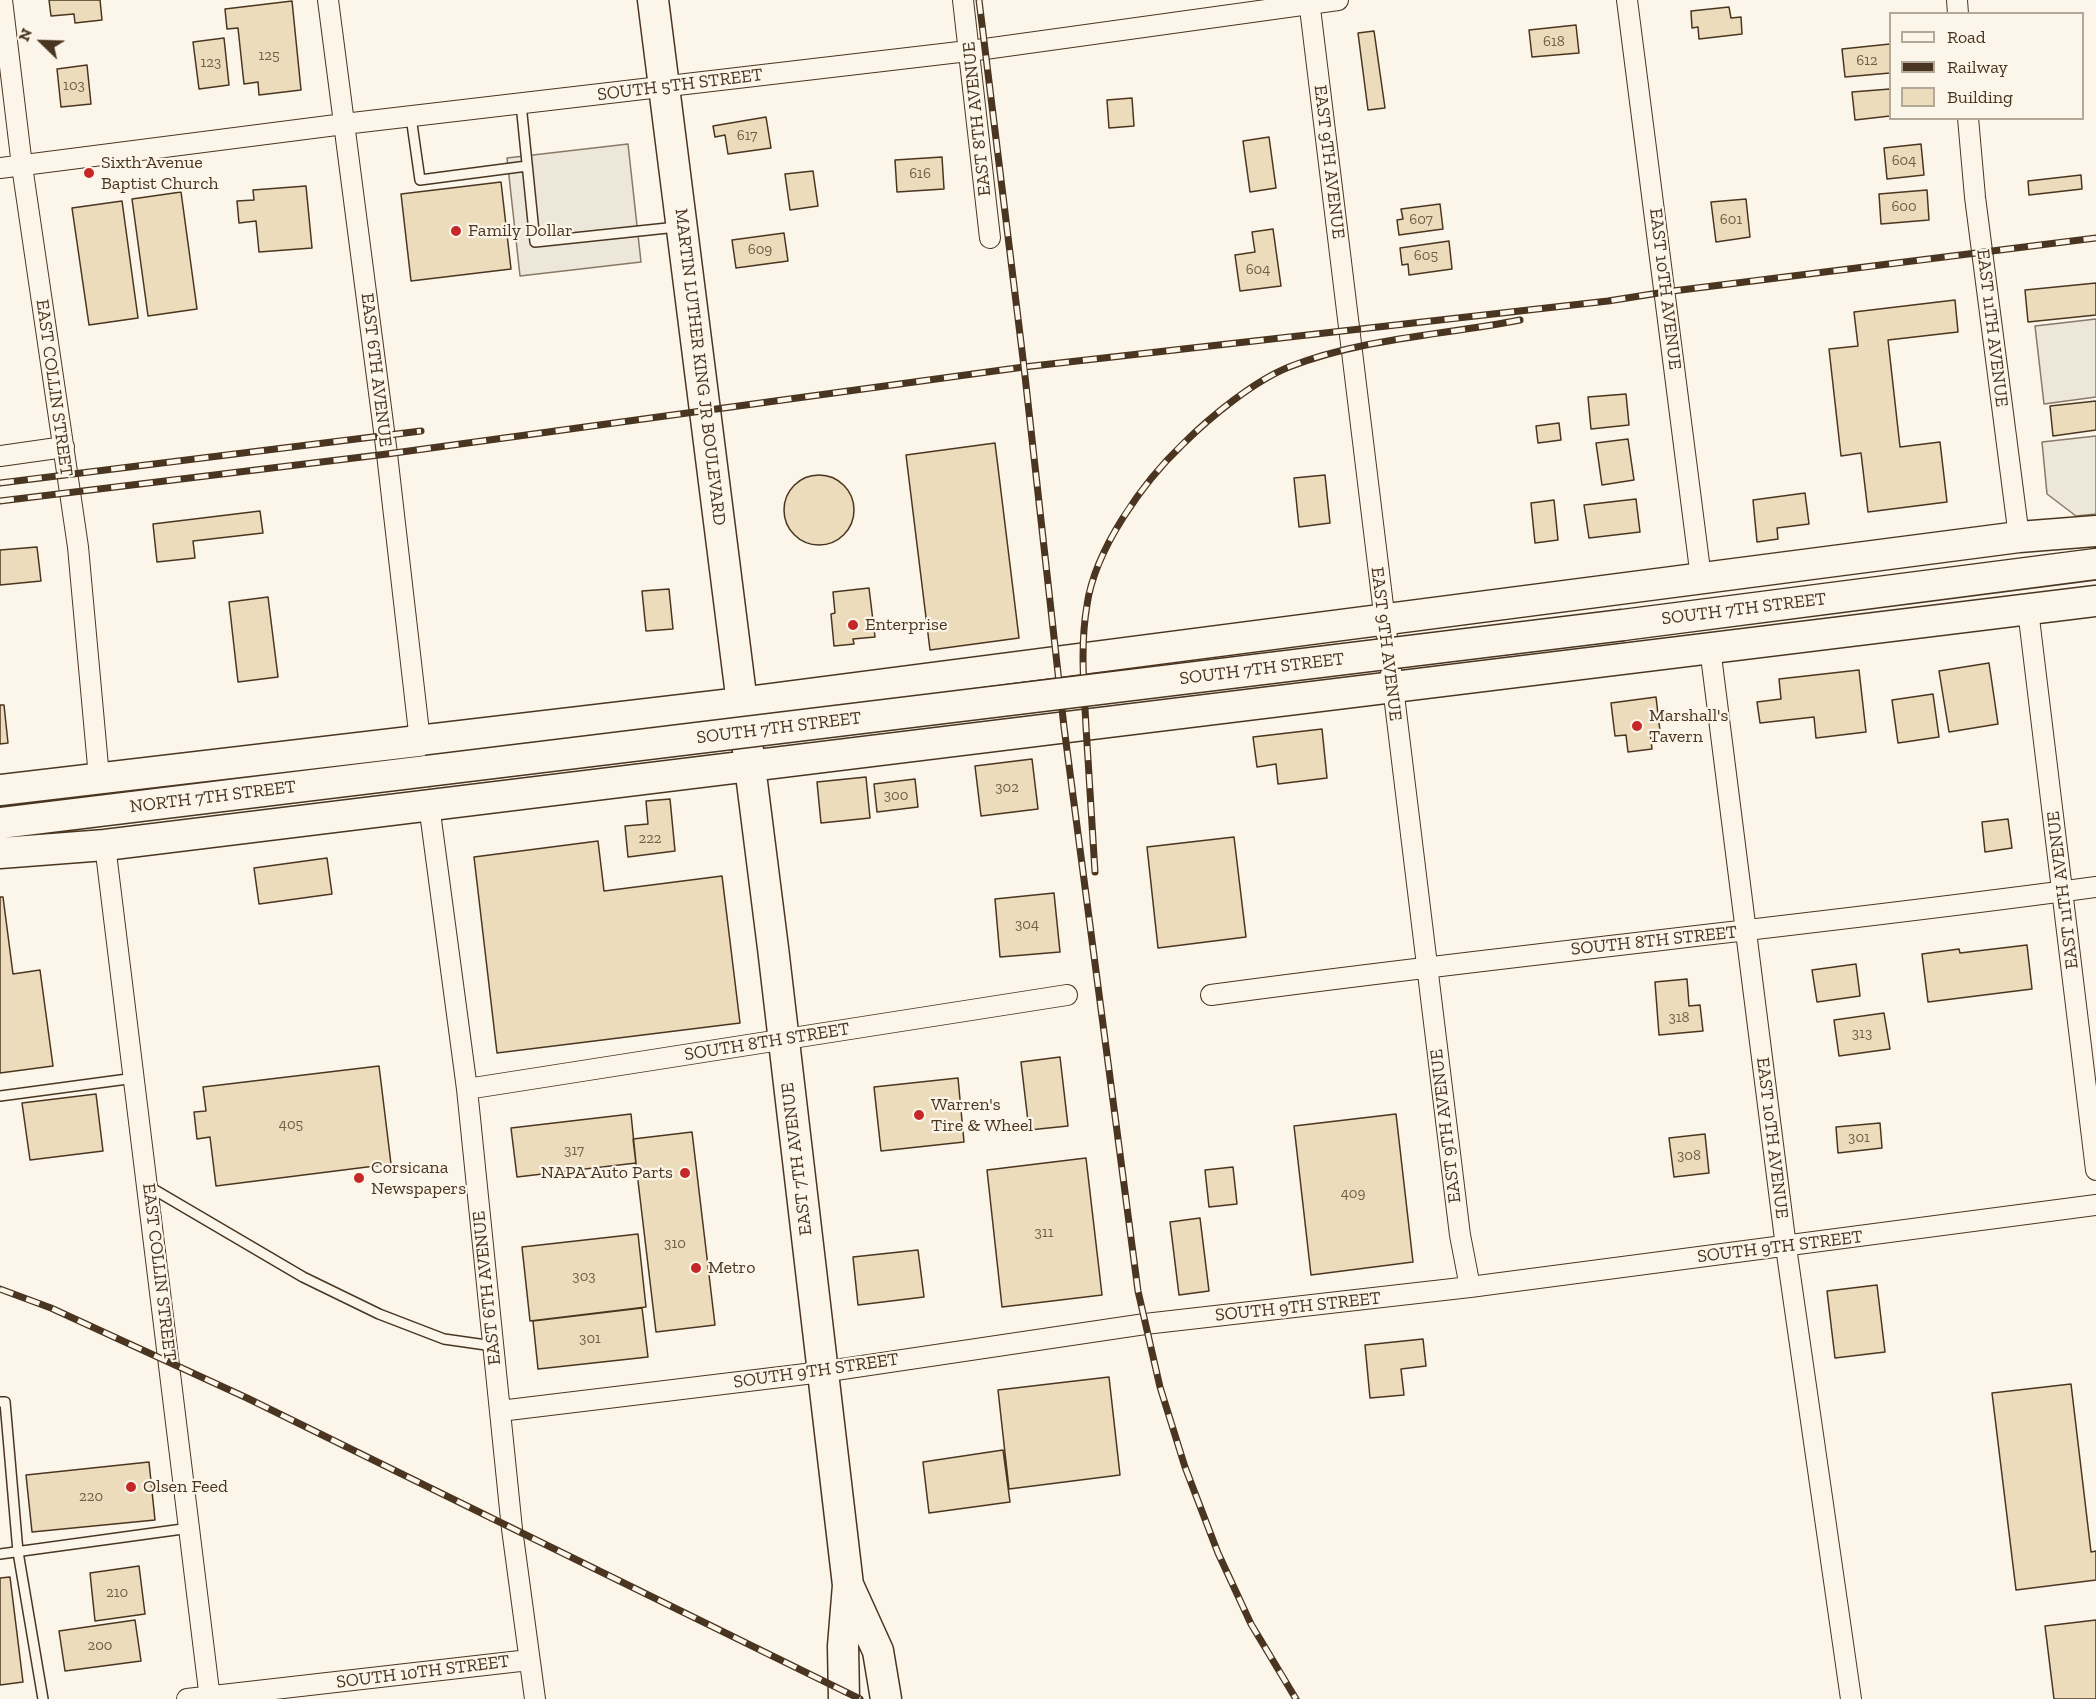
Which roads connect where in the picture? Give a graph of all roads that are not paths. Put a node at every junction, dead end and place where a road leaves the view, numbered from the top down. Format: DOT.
graph roads {
  1 [pos="2,0"];
  2 [pos="328,0"];
  3 [pos="653,0"];
  4 [pos="963,0"];
  5 [pos="1338,0"];
  6 [pos="1627,0"];
  7 [pos="1309,2"];
  8 [pos="969,49"];
  9 [pos="665,87"];
  10 [pos="520,104"];
  11 [pos="411,117"];
  12 [pos="1968,120"];
  13 [pos="344,124"];
  14 [pos="22,166"];
  15 [pos="527,166"];
  16 [pos="0,168"];
  17 [pos="682,226"];
  18 [pos="990,238"];
  19 [pos="64,447"];
  20 [pos="0,456"];
  21 [pos="2096,531"];
  22 [pos="2019,537"];
  23 [pos="2096,564"];
  24 [pos="1701,578"];
  25 [pos="2096,601"];
  26 [pos="2028,610"];
  27 [pos="1383,619"];
  28 [pos="1710,648"];
  29 [pos="1392,687"];
  30 [pos="741,703"];
  31 [pos="745,734"];
  32 [pos="420,741"];
  33 [pos="749,766"];
  34 [pos="427,771"];
  35 [pos="99,777"];
  36 [pos="0,790"];
  37 [pos="429,805"];
  38 [pos="0,823"];
  39 [pos="105,844"];
  40 [pos="0,853"];
  41 [pos="2096,887"];
  42 [pos="2063,892"];
  43 [pos="1745,931"];
  44 [pos="1427,966"];
  45 [pos="1067,995"];
  46 [pos="1211,995"];
  47 [pos="783,1040"];
  48 [pos="135,1078"];
  49 [pos="467,1089"];
  50 [pos="0,1096"];
  51 [pos="2096,1170"];
  52 [pos="148,1186"];
  53 [pos="2096,1205"];
  54 [pos="1786,1247"];
  55 [pos="1470,1287"];
  56 [pos="493,1346"];
  57 [pos="822,1372"];
  58 [pos="0,1402"];
  59 [pos="500,1411"];
  60 [pos="190,1528"];
  61 [pos="18,1552"];
  62 [pos="0,1554"];
  63 [pos="848,1585"];
  64 [pos="529,1660"];
  65 [pos="210,1698"];
  66 [pos="43,1699"];
  67 [pos="187,1699"];
  68 [pos="535,1699"];
  69 [pos="844,1699"];
  70 [pos="886,1699"];
  71 [pos="1851,1699"];
  1 -- 14 [label="street, EAST COLLIN STREET"];
  2 -- 13 [label="street, EAST 6TH AVENUE"];
  3 -- 9 [label="main road, MARTIN LUTHER KING JR BOULEVARD"];
  4 -- 8 [label="street, EAST 8TH AVENUE"];
  5 -- 7 [label="street, SOUTH 5TH STREET"];
  6 -- 24 [label="street, EAST 10TH AVENUE"];
  7 -- 8 [label="street, SOUTH 5TH STREET"];
  7 -- 27 [label="street, EAST 9TH AVENUE"];
  8 -- 9 [label="street, SOUTH 5TH STREET"];
  8 -- 18 [label="street, EAST 8TH AVENUE"];
  9 -- 10 [label="street, SOUTH 5TH STREET"];
  9 -- 17 [label="main road, MARTIN LUTHER KING JR BOULEVARD"];
  10 -- 11 [label="street, SOUTH 5TH STREET"];
  10 -- 15 [label="lane"];
  11 -- 13 [label="street, SOUTH 5TH STREET"];
  11 -- 15 [label="lane"];
  12 -- 22 [label="street, EAST 11TH AVENUE"];
  13 -- 14 [label="street, SOUTH 5TH STREET"];
  13 -- 32 [label="street, EAST 6TH AVENUE"];
  14 -- 16 [label="street, SOUTH 5TH STREET"];
  14 -- 19 [label="street, EAST COLLIN STREET"];
  15 -- 17 [label="lane"];
  17 -- 30 [label="main road, MARTIN LUTHER KING JR BOULEVARD"];
  19 -- 20 [label="street"];
  19 -- 35 [label="street, EAST COLLIN STREET"];
  21 -- 22 [label="main road"];
  22 -- 24 [label="main road"];
  23 -- 34 [label="main road, SOUTH 7TH STREET, bridge"];
  24 -- 27 [label="main road"];
  25 -- 26 [label="main road"];
  26 -- 28 [label="main road"];
  26 -- 42 [label="street, EAST 11TH AVENUE"];
  27 -- 29 [label="street, EAST 9TH AVENUE"];
  27 -- 30 [label="main road"];
  28 -- 29 [label="main road"];
  28 -- 43 [label="street, EAST 10TH AVENUE"];
  29 -- 33 [label="main road"];
  29 -- 44 [label="street, EAST 9TH AVENUE"];
  30 -- 31 [label="main road, MARTIN LUTHER KING JR BOULEVARD"];
  30 -- 32 [label="main road"];
  31 -- 33 [label="main road, EAST 7TH AVENUE"];
  32 -- 35 [label="main road"];
  33 -- 37 [label="main road"];
  33 -- 47 [label="main road, EAST 7TH AVENUE"];
  34 -- 38 [label="main road, NORTH 7TH STREET"];
  35 -- 36 [label="main road"];
  37 -- 39 [label="main road"];
  37 -- 49 [label="street, EAST 6TH AVENUE"];
  39 -- 40 [label="main road"];
  39 -- 48 [label="street, EAST COLLIN STREET"];
  41 -- 42 [label="street, SOUTH 8TH STREET"];
  42 -- 43 [label="street, SOUTH 8TH STREET"];
  42 -- 51 [label="street, EAST 11TH AVENUE"];
  43 -- 44 [label="street, SOUTH 8TH STREET"];
  43 -- 54 [label="street, EAST 10TH AVENUE"];
  44 -- 46 [label="street, SOUTH 8TH STREET"];
  44 -- 55 [label="street, EAST 9TH AVENUE"];
  45 -- 47 [label="street, SOUTH 8TH STREET"];
  47 -- 49 [label="street, SOUTH 8TH STREET"];
  47 -- 57 [label="main road, EAST 7TH AVENUE"];
  48 -- 50 [label="lane"];
  48 -- 52 [label="street, EAST COLLIN STREET"];
  49 -- 56 [label="street, EAST 6TH AVENUE"];
  52 -- 56 [label="lane"];
  52 -- 60 [label="street, EAST COLLIN STREET"];
  53 -- 54 [label="street, SOUTH 9TH STREET"];
  54 -- 55 [label="street, SOUTH 9TH STREET"];
  54 -- 71 [label="street, EAST 10TH AVENUE"];
  55 -- 57 [label="street, SOUTH 9TH STREET"];
  56 -- 59 [label="street, EAST 6TH AVENUE"];
  57 -- 59 [label="street, SOUTH 9TH STREET"];
  57 -- 63 [label="main road, EAST 7TH AVENUE"];
  58 -- 61 [label="lane"];
  59 -- 64 [label="street, EAST 6TH AVENUE"];
  60 -- 61 [label="lane"];
  60 -- 65 [label="street, EAST COLLIN STREET"];
  61 -- 62 [label="lane"];
  61 -- 66 [label="lane"];
  63 -- 69 [label="main road, EAST 7TH AVENUE"];
  63 -- 70 [label="main road, EAST 7TH AVENUE"];
  64 -- 65 [label="street, SOUTH 10TH STREET"];
  64 -- 68 [label="street, EAST 6TH AVENUE"];
  65 -- 67 [label="street, SOUTH 10TH STREET"];
}
